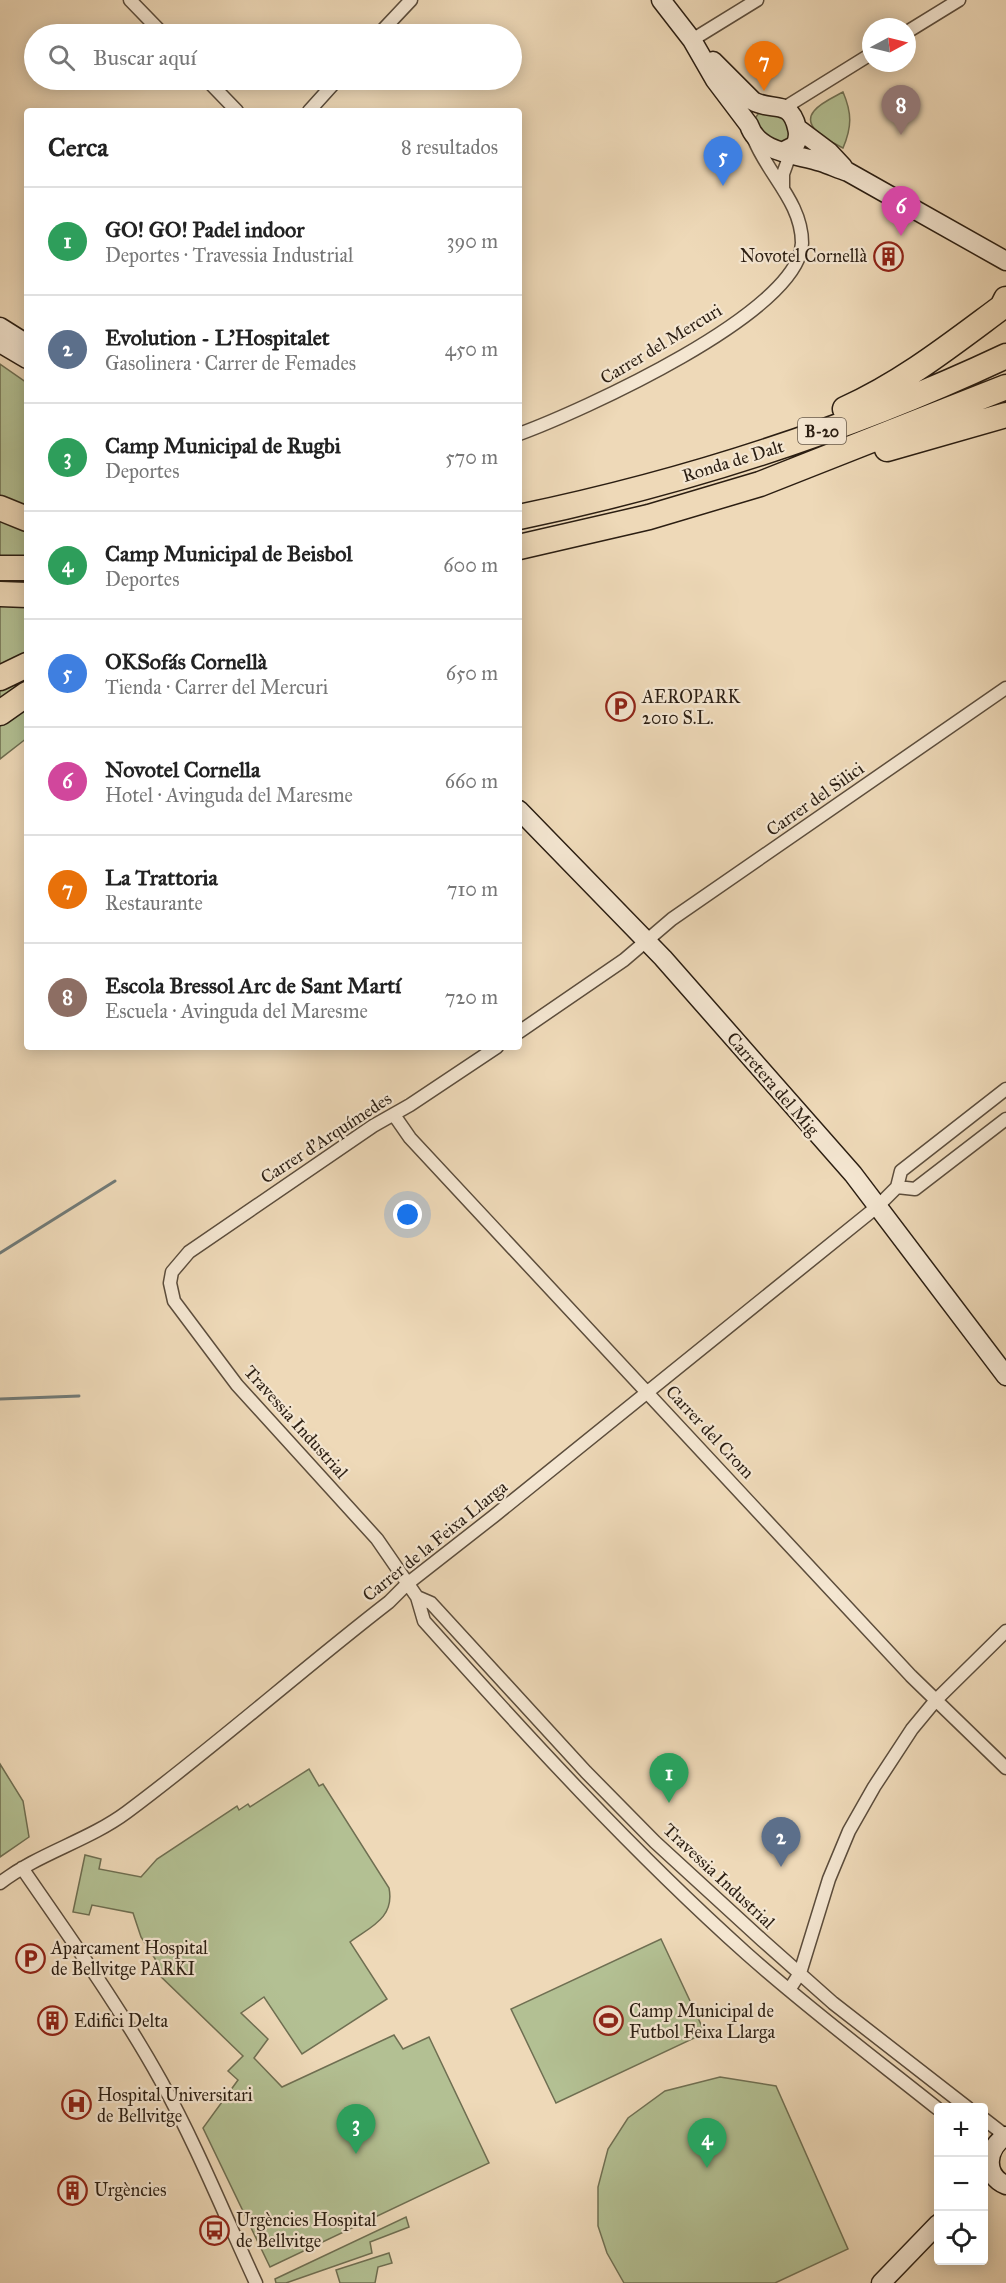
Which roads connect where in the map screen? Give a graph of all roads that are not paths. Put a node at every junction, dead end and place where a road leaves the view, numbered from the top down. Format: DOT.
graph roads {
  1 [pos="130,0"];
  2 [pos="411,0"];
  3 [pos="661,0"];
  4 [pos="757,0"];
  5 [pos="959,0"];
  6 [pos="941,5"];
  7 [pos="153,24"];
  8 [pos="388,24"];
  9 [pos="916,25"];
  10 [pos="692,40"];
  11 [pos="862,60"];
  12 [pos="217,90"];
  13 [pos="329,90"];
  14 [pos="760,105"];
  15 [pos="234,108"];
  16 [pos="312,108"];
  17 [pos="784,108"];
  18 [pos="797,128"];
  19 [pos="750,129"];
  20 [pos="788,151"];
  21 [pos="848,172"];
  22 [pos="783,188"];
  23 [pos="1006,261"];
  24 [pos="1005,303"];
  25 [pos="0,327"];
  26 [pos="24,342"];
  27 [pos="0,343"];
  28 [pos="1006,356"];
  29 [pos="24,357"];
  30 [pos="1006,387"];
  31 [pos="1006,415"];
  32 [pos="522,433"];
  33 [pos="760,484"];
  34 [pos="633,491"];
  35 [pos="0,508"];
  36 [pos="522,516"];
  37 [pos="24,518"];
  38 [pos="522,546"];
  39 [pos="0,568"];
  40 [pos="24,568"];
  41 [pos="0,594"];
  42 [pos="24,595"];
  43 [pos="24,666"];
  44 [pos="0,678"];
  45 [pos="1006,688"];
  46 [pos="24,696"];
  47 [pos="0,713"];
  48 [pos="522,813"];
  49 [pos="646,942"];
  50 [pos="522,1030"];
  51 [pos="492,1050"];
  52 [pos="1006,1089"];
  53 [pos="394,1115"];
  54 [pos="1006,1119"];
  55 [pos="897,1187"];
  56 [pos="878,1206"];
  57 [pos="177,1264"];
  58 [pos="1006,1376"];
  59 [pos="648,1391"];
  60 [pos="407,1584"];
  61 [pos="417,1597"];
  62 [pos="1006,1631"];
  63 [pos="936,1700"];
  64 [pos="1006,1768"];
  65 [pos="22,1868"];
  66 [pos="0,1883"];
  67 [pos="800,1973"];
  68 [pos="789,1990"];
  69 [pos="962,2103"];
  70 [pos="934,2105"];
  71 [pos="988,2122"];
  72 [pos="1006,2136"];
  73 [pos="988,2157"];
  74 [pos="988,2161"];
  75 [pos="1004,2184"];
  76 [pos="988,2186"];
  77 [pos="934,2229"];
  78 [pos="256,2283"];
  79 [pos="881,2283"];
  1 -- 7 [label="street"];
  2 -- 8 [label="street"];
  3 -- 10 [label="street"];
  4 -- 10 [label="street"];
  5 -- 6 [label="street"];
  6 -- 9 [label="street"];
  10 -- 14 [label="street"];
  10 -- 19 [label="street"];
  11 -- 17 [label="street"];
  12 -- 15 [label="street"];
  13 -- 16 [label="street"];
  14 -- 17 [label="street"];
  14 -- 19 [label="street"];
  17 -- 18 [label="street"];
  18 -- 20 [label="street"];
  18 -- 21 [label="street"];
  19 -- 20 [label="street"];
  19 -- 22 [label="street, Carrer del Mercuri"];
  20 -- 21 [label="street"];
  20 -- 22 [label="street"];
  21 -- 23 [label="street"];
  22 -- 32 [label="street, Carrer del Mercuri"];
  24 -- 34 [label="highway"];
  25 -- 26 [label="street"];
  27 -- 29 [label="street"];
  28 -- 34 [label="highway, Ronda de Dalt / B-20"];
  30 -- 33 [label="highway, Ronda de Dalt / B-20"];
  31 -- 33 [label="highway"];
  33 -- 38 [label="highway, Ronda de Dalt / B-20"];
  34 -- 36 [label="highway, Ronda de Dalt / B-20"];
  35 -- 37 [label="highway"];
  39 -- 40 [label="highway"];
  41 -- 42 [label="highway"];
  43 -- 44 [label="highway"];
  45 -- 49 [label="street, Carrer del Silici"];
  46 -- 47 [label="highway"];
  48 -- 49 [label="street, Carretera del Mig"];
  49 -- 50 [label="street"];
  49 -- 56 [label="street, Carretera del Mig"];
  51 -- 53 [label="street, Carrer d'Arquímedes"];
  52 -- 55 [label="street, Carrer de la Feixa Llarga"];
  53 -- 57 [label="street, Carrer d'Arquímedes"];
  53 -- 59 [label="street, Carrer del Crom"];
  54 -- 55 [label="street"];
  55 -- 56 [label="street, Carrer de la Feixa Llarga"];
  56 -- 58 [label="street, Carretera del Mig"];
  56 -- 59 [label="street, Carrer de la Feixa Llarga"];
  57 -- 60 [label="street, Travessia Industrial"];
  59 -- 60 [label="street, Carrer de la Feixa Llarga"];
  59 -- 63 [label="street, Carrer del Crom"];
  60 -- 61 [label="street, Travessia Industrial"];
  60 -- 65 [label="street, Carrer de la Feixa Llarga"];
  61 -- 67 [label="street, Travessia Industrial"];
  61 -- 68 [label="street, Travessia Industrial"];
  62 -- 63 [label="street"];
  63 -- 64 [label="street, Carrer del Crom"];
  63 -- 67 [label="street"];
  65 -- 66 [label="street, Carrer de la Feixa Llarga"];
  65 -- 78 [label="street"];
  67 -- 68 [label="street"];
  67 -- 69 [label="street, Travessia Industrial"];
  68 -- 70 [label="street, Travessia Industrial"];
  71 -- 72 [label="street"];
  72 -- 73 [label="street"];
  74 -- 75 [label="street"];
  75 -- 76 [label="street"];
  77 -- 79 [label="street"];
}
